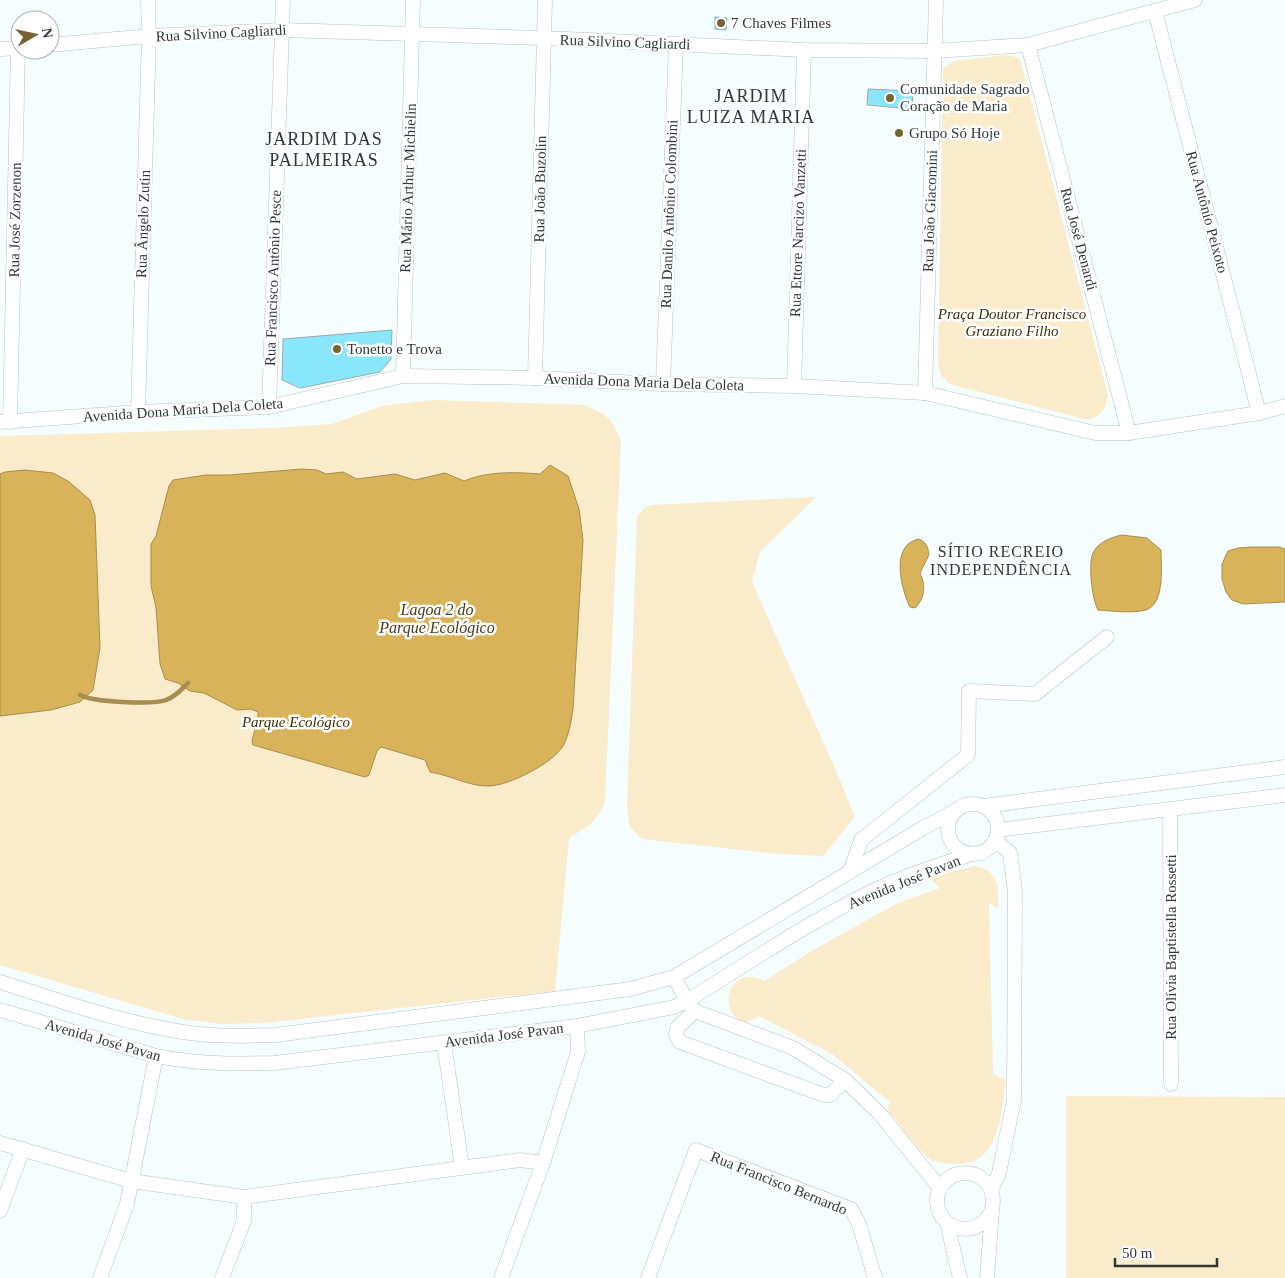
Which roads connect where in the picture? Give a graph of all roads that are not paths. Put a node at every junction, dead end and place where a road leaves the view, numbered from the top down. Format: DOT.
graph roads {
  1 [pos="148,0"];
  2 [pos="283,0"];
  3 [pos="414,0"];
  4 [pos="545,0"];
  5 [pos="936,0"];
  6 [pos="1195,0"];
  7 [pos="1155,11"];
  8 [pos="282,30"];
  9 [pos="412,34"];
  10 [pos="148,36"];
  11 [pos="544,38"];
  12 [pos="60,44"];
  13 [pos="676,44"];
  14 [pos="1028,45"];
  15 [pos="804,50"];
  16 [pos="934,51"];
  17 [pos="19,60"];
  18 [pos="403,376"];
  19 [pos="535,378"];
  20 [pos="663,384"];
  21 [pos="794,386"];
  22 [pos="925,393"];
  23 [pos="1285,406"];
  24 [pos="269,407"];
  25 [pos="138,412"];
  26 [pos="1259,412"];
  27 [pos="5,422"];
  28 [pos="1129,433"];
  29 [pos="1107,637"];
  30 [pos="1285,767"];
  31 [pos="1285,795"];
  32 [pos="984,806"];
  33 [pos="1170,809"];
  34 [pos="955,811"];
  35 [pos="996,835"];
  36 [pos="976,853"];
  37 [pos="850,872"];
  38 [pos="674,977"];
  39 [pos="0,982"];
  40 [pos="691,1006"];
  41 [pos="0,1010"];
  42 [pos="577,1026"];
  43 [pos="444,1043"];
  44 [pos="156,1056"];
  45 [pos="845,1080"];
  46 [pos="1171,1084"];
  47 [pos="0,1143"];
  48 [pos="23,1149"];
  49 [pos="543,1163"];
  50 [pos="462,1168"];
  51 [pos="131,1181"];
  52 [pos="939,1187"];
  53 [pos="991,1190"];
  54 [pos="244,1196"];
  55 [pos="992,1208"];
  56 [pos="0,1211"];
  57 [pos="947,1223"];
  58 [pos="651,1277"];
  59 [pos="100,1278"];
  60 [pos="222,1278"];
  61 [pos="501,1278"];
  62 [pos="875,1278"];
  63 [pos="960,1278"];
  64 [pos="987,1278"];
  1 -- 10 [label="street, Rua Ângelo Zutin"];
  2 -- 8 [label="street, Rua Francisco Antônio Pesce"];
  3 -- 9 [label="street, Rua Mário Arthur Michielin"];
  4 -- 11 [label="street, Rua João Buzolin"];
  5 -- 16 [label="street, Rua João Giacomini"];
  6 -- 7 [label="street, Rua Silvino Cagliardi"];
  7 -- 14 [label="street, Rua Silvino Cagliardi"];
  7 -- 26 [label="street, Rua Antônio Peixoto"];
  8 -- 9 [label="street, Rua Silvino Cagliardi"];
  8 -- 10 [label="street, Rua Silvino Cagliardi"];
  8 -- 24 [label="street, Rua Francisco Antônio Pesce"];
  9 -- 11 [label="street, Rua Silvino Cagliardi"];
  9 -- 18 [label="street, Rua Mário Arthur Michielin"];
  10 -- 12 [label="street, Rua Silvino Cagliardi"];
  10 -- 25 [label="street, Rua Ângelo Zutin"];
  11 -- 13 [label="street, Rua Silvino Cagliardi"];
  11 -- 19 [label="street, Rua João Buzolin"];
  13 -- 15 [label="street, Rua Silvino Cagliardi"];
  13 -- 20 [label="street, Rua Danilo Antônio Colombini"];
  14 -- 16 [label="street, Rua Silvino Cagliardi"];
  14 -- 28 [label="street, Rua José Denardi"];
  15 -- 16 [label="street, Rua Silvino Cagliardi"];
  15 -- 21 [label="street, Rua Ettore Narcizo Vanzetti"];
  16 -- 22 [label="street, Rua João Giacomini"];
  17 -- 27 [label="street, Rua José Zorzenon"];
  18 -- 19 [label="street, Avenida Dona Maria Dela Coleta"];
  18 -- 24 [label="street, Avenida Dona Maria Dela Coleta"];
  19 -- 20 [label="street, Avenida Dona Maria Dela Coleta"];
  20 -- 21 [label="street, Avenida Dona Maria Dela Coleta"];
  21 -- 22 [label="street, Avenida Dona Maria Dela Coleta"];
  22 -- 28 [label="street, Avenida Dona Maria Dela Coleta"];
  23 -- 26 [label="street, Avenida Dona Maria Dela Coleta"];
  24 -- 25 [label="street, Avenida Dona Maria Dela Coleta"];
  25 -- 27 [label="street, Avenida Dona Maria Dela Coleta"];
  26 -- 28 [label="street, Avenida Dona Maria Dela Coleta"];
  29 -- 37 [label="street"];
  30 -- 32 [label="street"];
  31 -- 33 [label="street"];
  32 -- 34 [label="street"];
  32 -- 35 [label="street"];
  33 -- 35 [label="street"];
  33 -- 46 [label="street, Rua Olívia Baptistella Rossetti"];
  34 -- 36 [label="street"];
  34 -- 37 [label="street, Avenida José Pavan"];
  35 -- 36 [label="street"];
  35 -- 53 [label="street"];
  36 -- 40 [label="street, Avenida José Pavan"];
  37 -- 38 [label="street, Avenida José Pavan"];
  38 -- 39 [label="street, Avenida José Pavan"];
  38 -- 40 [label="street"];
  40 -- 42 [label="street, Avenida José Pavan"];
  40 -- 45 [label="street"];
  40 -- 45 [label="street"];
  41 -- 44 [label="street, Avenida José Pavan"];
  42 -- 43 [label="street, Avenida José Pavan"];
  42 -- 49 [label="street"];
  43 -- 44 [label="street, Avenida José Pavan"];
  43 -- 50 [label="street"];
  44 -- 51 [label="street"];
  45 -- 52 [label="street"];
  47 -- 48 [label="street"];
  48 -- 51 [label="street"];
  48 -- 56 [label="street"];
  49 -- 50 [label="street"];
  49 -- 61 [label="street"];
  50 -- 54 [label="street"];
  51 -- 54 [label="street"];
  51 -- 59 [label="street"];
  52 -- 53 [label="street"];
  52 -- 57 [label="street"];
  53 -- 55 [label="street"];
  54 -- 60 [label="street"];
  55 -- 57 [label="street"];
  55 -- 64 [label="street"];
  57 -- 63 [label="street"];
  58 -- 62 [label="street, Rua Francisco Bernardo"];
}
